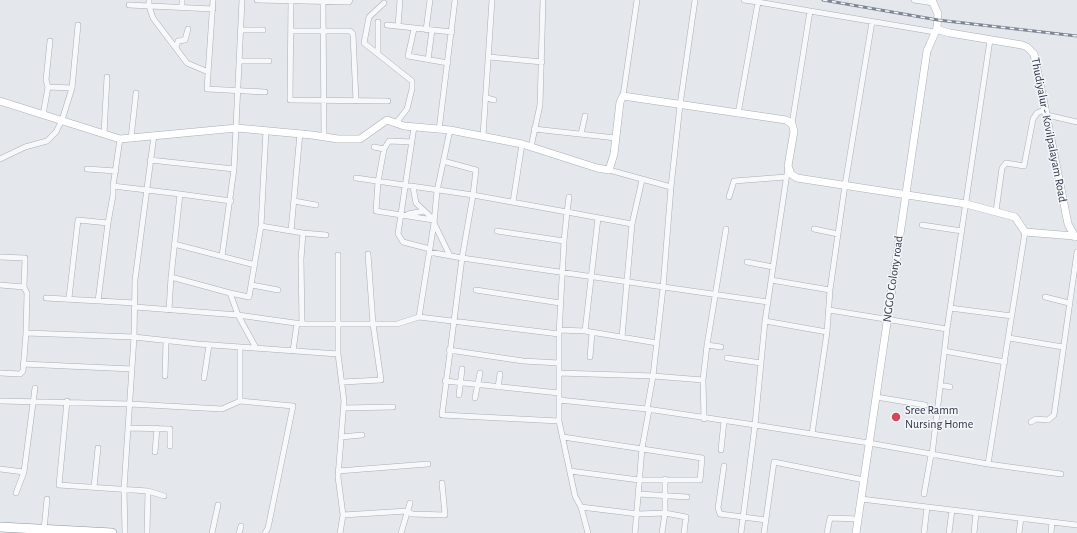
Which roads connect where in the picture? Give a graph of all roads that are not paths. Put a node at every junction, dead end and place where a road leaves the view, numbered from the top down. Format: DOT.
graph roads {
  1 [pos="149,0"];
  2 [pos="182,0"];
  3 [pos="213,0"];
  4 [pos="242,0"];
  5 [pos="257,0"];
  6 [pos="291,0"];
  7 [pos="350,0"];
  8 [pos="400,0"];
  9 [pos="430,0"];
  10 [pos="455,0"];
  11 [pos="492,0"];
  12 [pos="543,0"];
  13 [pos="637,0"];
  14 [pos="695,0"];
  15 [pos="744,0"];
  16 [pos="914,0"];
  17 [pos="322,1"];
  18 [pos="932,1"];
  19 [pos="758,2"];
  20 [pos="384,3"];
  21 [pos="129,5"];
  22 [pos="149,6"];
  23 [pos="182,8"];
  24 [pos="212,9"];
  25 [pos="810,11"];
  26 [pos="378,22"];
  27 [pos="872,22"];
  28 [pos="78,24"];
  29 [pos="387,25"];
  30 [pos="398,26"];
  31 [pos="188,28"];
  32 [pos="414,29"];
  33 [pos="240,30"];
  34 [pos="263,30"];
  35 [pos="426,30"];
  36 [pos="432,30"];
  37 [pos="936,30"];
  38 [pos="291,31"];
  39 [pos="322,31"];
  40 [pos="452,32"];
  41 [pos="990,40"];
  42 [pos="50,41"];
  43 [pos="176,48"];
  44 [pos="378,53"];
  45 [pos="489,57"];
  46 [pos="428,60"];
  47 [pos="239,61"];
  48 [pos="269,61"];
  49 [pos="542,62"];
  50 [pos="448,63"];
  51 [pos="208,72"];
  52 [pos="107,77"];
  53 [pos="48,87"];
  54 [pos="72,88"];
  55 [pos="238,91"];
  56 [pos="265,92"];
  57 [pos="136,93"];
  58 [pos="623,96"];
  59 [pos="487,98"];
  60 [pos="323,100"];
  61 [pos="494,100"];
  62 [pos="0,101"];
  63 [pos="356,101"];
  64 [pos="388,101"];
  65 [pos="680,106"];
  66 [pos="1046,112"];
  67 [pos="738,114"];
  68 [pos="44,115"];
  69 [pos="585,116"];
  70 [pos="62,120"];
  71 [pos="1077,122"];
  72 [pos="396,123"];
  73 [pos="792,124"];
  74 [pos="414,127"];
  75 [pos="237,128"];
  76 [pos="534,129"];
  77 [pos="266,130"];
  78 [pos="439,130"];
  79 [pos="450,130"];
  80 [pos="300,133"];
  81 [pos="104,134"];
  82 [pos="581,134"];
  83 [pos="154,135"];
  84 [pos="484,136"];
  85 [pos="324,137"];
  86 [pos="131,138"];
  87 [pos="616,138"];
  88 [pos="120,139"];
  89 [pos="412,142"];
  90 [pos="522,144"];
  91 [pos="374,147"];
  92 [pos="531,147"];
  93 [pos="384,149"];
  94 [pos="0,159"];
  95 [pos="150,160"];
  96 [pos="443,161"];
  97 [pos="788,166"];
  98 [pos="87,169"];
  99 [pos="234,169"];
  100 [pos="609,170"];
  101 [pos="116,172"];
  102 [pos="786,177"];
  103 [pos="356,178"];
  104 [pos="642,180"];
  105 [pos="378,182"];
  106 [pos="845,185"];
  107 [pos="113,186"];
  108 [pos="406,186"];
  109 [pos="413,187"];
  110 [pos="671,187"];
  111 [pos="147,190"];
  112 [pos="437,191"];
  113 [pos="180,194"];
  114 [pos="473,194"];
  115 [pos="905,194"];
  116 [pos="569,197"];
  117 [pos="729,197"];
  118 [pos="230,201"];
  119 [pos="294,201"];
  120 [pos="513,202"];
  121 [pos="966,204"];
  122 [pos="316,205"];
  123 [pos="424,211"];
  124 [pos="996,211"];
  125 [pos="567,212"];
  126 [pos="402,214"];
  127 [pos="598,218"];
  128 [pos="434,222"];
  129 [pos="108,223"];
  130 [pos="632,224"];
  131 [pos="922,225"];
  132 [pos="261,226"];
  133 [pos="726,229"];
  134 [pos="814,229"];
  135 [pos="497,230"];
  136 [pos="962,231"];
  137 [pos="291,232"];
  138 [pos="1025,232"];
  139 [pos="303,233"];
  140 [pos="838,234"];
  141 [pos="326,235"];
  142 [pos="1075,238"];
  143 [pos="564,241"];
  144 [pos="174,244"];
  145 [pos="429,250"];
  146 [pos="1077,252"];
  147 [pos="368,254"];
  148 [pos="338,255"];
  149 [pos="222,256"];
  150 [pos="450,256"];
  151 [pos="0,257"];
  152 [pos="462,258"];
  153 [pos="747,262"];
  154 [pos="256,265"];
  155 [pos="773,267"];
  156 [pos="563,272"];
  157 [pos="591,276"];
  158 [pos="171,277"];
  159 [pos="771,280"];
  160 [pos="628,281"];
  161 [pos="0,285"];
  162 [pos="252,285"];
  163 [pos="24,286"];
  164 [pos="663,288"];
  165 [pos="278,290"];
  166 [pos="476,290"];
  167 [pos="830,290"];
  168 [pos="230,293"];
  169 [pos="715,295"];
  170 [pos="1045,297"];
  171 [pos="46,298"];
  172 [pos="69,298"];
  173 [pos="98,300"];
  174 [pos="768,302"];
  175 [pos="560,303"];
  176 [pos="1069,303"];
  177 [pos="135,305"];
  178 [pos="950,308"];
  179 [pos="169,310"];
  180 [pos="829,310"];
  181 [pos="238,315"];
  182 [pos="1012,316"];
  183 [pos="419,317"];
  184 [pos="887,319"];
  185 [pos="453,321"];
  186 [pos="765,321"];
  187 [pos="299,323"];
  188 [pos="337,323"];
  189 [pos="373,324"];
  190 [pos="947,329"];
  191 [pos="585,331"];
  192 [pos="559,332"];
  193 [pos="827,332"];
  194 [pos="26,333"];
  195 [pos="592,333"];
  196 [pos="134,337"];
  197 [pos="622,337"];
  198 [pos="1008,338"];
  199 [pos="166,341"];
  200 [pos="657,343"];
  201 [pos="209,345"];
  202 [pos="707,345"];
  203 [pos="240,347"];
  204 [pos="721,347"];
  205 [pos="1063,347"];
  206 [pos="256,348"];
  207 [pos="449,350"];
  208 [pos="293,351"];
  209 [pos="944,351"];
  210 [pos="338,354"];
  211 [pos="590,358"];
  212 [pos="727,358"];
  213 [pos="1005,362"];
  214 [pos="559,363"];
  215 [pos="761,363"];
  216 [pos="23,364"];
  217 [pos="132,369"];
  218 [pos="462,370"];
  219 [pos="480,373"];
  220 [pos="559,373"];
  221 [pos="0,374"];
  222 [pos="500,374"];
  223 [pos="165,376"];
  224 [pos="653,376"];
  225 [pos="204,378"];
  226 [pos="703,380"];
  227 [pos="445,381"];
  228 [pos="342,382"];
  229 [pos="460,383"];
  230 [pos="478,384"];
  231 [pos="940,385"];
  232 [pos="498,386"];
  233 [pos="950,387"];
  234 [pos="35,388"];
  235 [pos="559,393"];
  236 [pos="459,395"];
  237 [pos="876,397"];
  238 [pos="476,398"];
  239 [pos="559,400"];
  240 [pos="0,401"];
  241 [pos="34,401"];
  242 [pos="240,401"];
  243 [pos="67,402"];
  244 [pos="130,404"];
  245 [pos="925,405"];
  246 [pos="393,407"];
  247 [pos="344,408"];
  248 [pos="648,410"];
  249 [pos="704,419"];
  250 [pos="559,421"];
  251 [pos="724,421"];
  252 [pos="1031,422"];
  253 [pos="755,425"];
  254 [pos="129,428"];
  255 [pos="157,428"];
  256 [pos="812,434"];
  257 [pos="362,435"];
  258 [pos="341,437"];
  259 [pos="563,437"];
  260 [pos="869,443"];
  261 [pos="170,446"];
  262 [pos="98,448"];
  263 [pos="642,448"];
  264 [pos="721,450"];
  265 [pos="155,452"];
  266 [pos="931,455"];
  267 [pos="428,464"];
  268 [pos="988,464"];
  269 [pos="724,466"];
  270 [pos="0,469"];
  271 [pos="338,471"];
  272 [pos="570,471"];
  273 [pos="24,472"];
  274 [pos="1061,474"];
  275 [pos="665,479"];
  276 [pos="639,480"];
  277 [pos="864,480"];
  278 [pos="442,483"];
  279 [pos="94,487"];
  280 [pos="124,489"];
  281 [pos="148,491"];
  282 [pos="16,493"];
  283 [pos="639,494"];
  284 [pos="924,494"];
  285 [pos="164,496"];
  286 [pos="666,496"];
  287 [pos="687,497"];
  288 [pos="47,499"];
  289 [pos="861,499"];
  290 [pos="410,504"];
  291 [pos="218,505"];
  292 [pos="581,507"];
  293 [pos="927,507"];
  294 [pos="952,510"];
  295 [pos="408,511"];
  296 [pos="665,513"];
  297 [pos="976,513"];
  298 [pos="638,514"];
  299 [pos="343,515"];
  300 [pos="743,518"];
  301 [pos="1021,518"];
  302 [pos="858,519"];
  303 [pos="766,520"];
  304 [pos="1052,522"];
  305 [pos="1077,525"];
  306 [pos="241,526"];
  307 [pos="0,527"];
  308 [pos="44,530"];
  309 [pos="112,533"];
  310 [pos="125,533"];
  311 [pos="147,533"];
  312 [pos="212,533"];
  313 [pos="239,533"];
  314 [pos="265,533"];
  315 [pos="340,533"];
  316 [pos="401,533"];
  317 [pos="588,533"];
  318 [pos="635,533"];
  319 [pos="662,533"];
  320 [pos="684,533"];
  321 [pos="741,533"];
  322 [pos="764,533"];
  323 [pos="826,533"];
  324 [pos="856,533"];
  325 [pos="924,533"];
  326 [pos="949,533"];
  327 [pos="974,533"];
  328 [pos="1019,533"];
  329 [pos="1051,533"];
  1 -- 22 [label="street"];
  2 -- 23 [label="street"];
  3 -- 24 [label="street"];
  4 -- 33 [label="street"];
  5 -- 6 [label="street"];
  6 -- 17 [label="street"];
  6 -- 38 [label="street"];
  7 -- 17 [label="street"];
  8 -- 30 [label="street"];
  9 -- 35 [label="street"];
  10 -- 40 [label="street"];
  11 -- 45 [label="street"];
  12 -- 49 [label="street"];
  13 -- 58 [label="street"];
  14 -- 65 [label="street"];
  15 -- 19 [label="street"];
  16 -- 18 [label="street"];
  17 -- 39 [label="street"];
  18 -- 37 [label="street"];
  19 -- 25 [label="street"];
  19 -- 67 [label="street"];
  20 -- 44 [label="street"];
  21 -- 22 [label="street"];
  22 -- 23 [label="street"];
  22 -- 43 [label="street"];
  23 -- 24 [label="street"];
  24 -- 51 [label="street"];
  25 -- 27 [label="street"];
  25 -- 73 [label="street"];
  26 -- 44 [label="street"];
  27 -- 37 [label="street"];
  27 -- 106 [label="street"];
  28 -- 54 [label="street"];
  29 -- 30 [label="street"];
  30 -- 32 [label="street"];
  31 -- 43 [label="street"];
  32 -- 35 [label="street"];
  32 -- 46 [label="street"];
  33 -- 34 [label="street"];
  33 -- 47 [label="street"];
  35 -- 36 [label="street"];
  36 -- 40 [label="street"];
  36 -- 46 [label="street"];
  37 -- 41 [label="street, Thudiyalur - Kovilpalayam Road"];
  37 -- 115 [label="street, NGGO Colony road"];
  38 -- 39 [label="street"];
  38 -- 60 [label="street"];
  39 -- 60 [label="street"];
  39 -- 63 [label="street"];
  40 -- 50 [label="street"];
  41 -- 66 [label="street, Thudiyalur - Kovilpalayam Road"];
  41 -- 121 [label="street"];
  42 -- 53 [label="street"];
  43 -- 51 [label="street"];
  44 -- 72 [label="street"];
  45 -- 49 [label="street"];
  45 -- 59 [label="street"];
  46 -- 50 [label="street"];
  47 -- 48 [label="street"];
  47 -- 55 [label="street"];
  49 -- 76 [label="street"];
  50 -- 78 [label="street"];
  51 -- 55 [label="street"];
  52 -- 81 [label="street"];
  53 -- 54 [label="street"];
  53 -- 68 [label="street"];
  54 -- 70 [label="street"];
  55 -- 56 [label="street"];
  55 -- 75 [label="street"];
  57 -- 86 [label="street"];
  58 -- 65 [label="street"];
  58 -- 87 [label="street"];
  59 -- 61 [label="street"];
  59 -- 84 [label="street"];
  60 -- 63 [label="street"];
  60 -- 85 [label="street"];
  62 -- 68 [label="street"];
  63 -- 64 [label="street"];
  65 -- 67 [label="street"];
  65 -- 110 [label="street"];
  66 -- 71 [label="street"];
  66 -- 124 [label="street"];
  66 -- 142 [label="street, Thudiyalur - Kovilpalayam Road"];
  67 -- 73 [label="street"];
  68 -- 70 [label="street"];
  69 -- 82 [label="street"];
  70 -- 81 [label="street"];
  70 -- 94 [label="street"];
  72 -- 74 [label="street"];
  72 -- 85 [label="street"];
  73 -- 97 [label="street"];
  74 -- 78 [label="street"];
  74 -- 89 [label="street"];
  75 -- 77 [label="street"];
  75 -- 83 [label="street"];
  75 -- 99 [label="street"];
  76 -- 82 [label="street"];
  76 -- 92 [label="street"];
  77 -- 80 [label="street"];
  77 -- 132 [label="street"];
  78 -- 79 [label="street"];
  79 -- 84 [label="street"];
  79 -- 96 [label="street"];
  80 -- 85 [label="street"];
  80 -- 119 [label="street"];
  81 -- 88 [label="street"];
  82 -- 87 [label="street"];
  83 -- 86 [label="street"];
  83 -- 95 [label="street"];
  84 -- 90 [label="street"];
  86 -- 88 [label="street"];
  87 -- 100 [label="street"];
  88 -- 101 [label="street"];
  89 -- 93 [label="street"];
  89 -- 108 [label="street"];
  90 -- 92 [label="street"];
  90 -- 120 [label="street"];
  91 -- 93 [label="street"];
  92 -- 100 [label="street"];
  93 -- 105 [label="street"];
  95 -- 99 [label="street"];
  95 -- 111 [label="street"];
  96 -- 112 [label="street"];
  96 -- 114 [label="street"];
  97 -- 102 [label="street"];
  97 -- 106 [label="street"];
  98 -- 101 [label="street"];
  99 -- 118 [label="street"];
  100 -- 104 [label="street"];
  101 -- 107 [label="street"];
  102 -- 117 [label="street"];
  102 -- 155 [label="street"];
  103 -- 105 [label="street"];
  104 -- 110 [label="street"];
  104 -- 130 [label="street"];
  105 -- 108 [label="street"];
  105 -- 126 [label="street"];
  106 -- 115 [label="street"];
  106 -- 140 [label="street"];
  107 -- 111 [label="street"];
  107 -- 129 [label="street"];
  108 -- 109 [label="street"];
  108 -- 126 [label="street"];
  109 -- 112 [label="street"];
  109 -- 123 [label="street"];
  110 -- 164 [label="street"];
  111 -- 113 [label="street"];
  111 -- 177 [label="street"];
  112 -- 114 [label="street"];
  112 -- 128 [label="street"];
  113 -- 118 [label="street"];
  113 -- 144 [label="street"];
  114 -- 120 [label="street"];
  114 -- 152 [label="street"];
  115 -- 121 [label="street"];
  115 -- 184 [label="street, NGGO Colony road"];
  116 -- 125 [label="street"];
  118 -- 149 [label="street"];
  119 -- 122 [label="street"];
  119 -- 137 [label="street"];
  120 -- 125 [label="street"];
  121 -- 124 [label="street"];
  121 -- 136 [label="street"];
  123 -- 126 [label="street"];
  123 -- 128 [label="street"];
  124 -- 138 [label="street"];
  125 -- 127 [label="street"];
  125 -- 143 [label="street"];
  126 -- 128 [label="street"];
  126 -- 145 [label="street"];
  127 -- 130 [label="street"];
  127 -- 157 [label="street"];
  128 -- 145 [label="street"];
  128 -- 150 [label="street"];
  129 -- 172 [label="street"];
  129 -- 173 [label="street"];
  130 -- 160 [label="street"];
  131 -- 136 [label="street"];
  132 -- 137 [label="street"];
  132 -- 154 [label="street"];
  133 -- 169 [label="street"];
  134 -- 140 [label="street"];
  135 -- 143 [label="street"];
  136 -- 178 [label="street"];
  137 -- 139 [label="street"];
  138 -- 142 [label="street"];
  138 -- 182 [label="street"];
  139 -- 141 [label="street"];
  139 -- 187 [label="street"];
  140 -- 167 [label="street"];
  143 -- 156 [label="street"];
  144 -- 149 [label="street"];
  144 -- 158 [label="street"];
  145 -- 150 [label="street"];
  145 -- 183 [label="street"];
  146 -- 176 [label="street"];
  147 -- 189 [label="street"];
  148 -- 188 [label="street"];
  149 -- 154 [label="street"];
  150 -- 152 [label="street"];
  151 -- 163 [label="street"];
  152 -- 156 [label="street"];
  152 -- 185 [label="street"];
  153 -- 155 [label="street"];
  154 -- 162 [label="street"];
  155 -- 159 [label="street"];
  156 -- 157 [label="street"];
  156 -- 175 [label="street"];
  157 -- 160 [label="street"];
  157 -- 191 [label="street"];
  158 -- 168 [label="street"];
  158 -- 179 [label="street"];
  159 -- 167 [label="street"];
  159 -- 174 [label="street"];
  160 -- 164 [label="street"];
  160 -- 197 [label="street"];
  161 -- 163 [label="street"];
  162 -- 165 [label="street"];
  162 -- 168 [label="street"];
  163 -- 194 [label="street"];
  164 -- 169 [label="street"];
  164 -- 200 [label="street"];
  166 -- 175 [label="street"];
  167 -- 180 [label="street"];
  168 -- 181 [label="street"];
  169 -- 174 [label="street"];
  169 -- 202 [label="street"];
  170 -- 176 [label="street"];
  171 -- 172 [label="street"];
  172 -- 173 [label="street"];
  173 -- 177 [label="street"];
  174 -- 186 [label="street"];
  175 -- 192 [label="street"];
  176 -- 205 [label="street"];
  177 -- 179 [label="street"];
  177 -- 196 [label="street"];
  178 -- 182 [label="street"];
  178 -- 190 [label="street"];
  179 -- 181 [label="street"];
  180 -- 184 [label="street"];
  180 -- 193 [label="street"];
  181 -- 187 [label="street"];
  181 -- 206 [label="street"];
  182 -- 198 [label="street"];
  183 -- 185 [label="street"];
  183 -- 189 [label="street"];
  184 -- 190 [label="street"];
  184 -- 237 [label="street, NGGO Colony road"];
  185 -- 192 [label="street"];
  185 -- 207 [label="street"];
  186 -- 193 [label="street"];
  186 -- 215 [label="street"];
  187 -- 188 [label="street"];
  187 -- 208 [label="street"];
  188 -- 189 [label="street"];
  188 -- 210 [label="street"];
  189 -- 228 [label="street"];
  190 -- 209 [label="street"];
  191 -- 192 [label="street"];
  191 -- 195 [label="street"];
  192 -- 214 [label="street"];
  193 -- 256 [label="street"];
  194 -- 196 [label="street"];
  194 -- 216 [label="street"];
  195 -- 197 [label="street"];
  195 -- 211 [label="street"];
  196 -- 199 [label="street"];
  196 -- 217 [label="street"];
  197 -- 200 [label="street"];
  198 -- 205 [label="street"];
  198 -- 213 [label="street"];
  199 -- 201 [label="street"];
  199 -- 223 [label="street"];
  200 -- 224 [label="street"];
  201 -- 203 [label="street"];
  201 -- 225 [label="street"];
  202 -- 204 [label="street"];
  202 -- 226 [label="street"];
  203 -- 206 [label="street"];
  203 -- 242 [label="street"];
  205 -- 252 [label="street"];
  206 -- 208 [label="street"];
  207 -- 214 [label="street"];
  207 -- 227 [label="street"];
  208 -- 210 [label="street"];
  209 -- 213 [label="street"];
  209 -- 231 [label="street"];
  210 -- 228 [label="street"];
  212 -- 215 [label="street"];
  213 -- 268 [label="street"];
  214 -- 220 [label="street"];
  215 -- 253 [label="street"];
  216 -- 217 [label="street"];
  216 -- 221 [label="street"];
  217 -- 244 [label="street"];
  218 -- 229 [label="street"];
  219 -- 230 [label="street"];
  220 -- 224 [label="street"];
  220 -- 235 [label="street"];
  222 -- 232 [label="street"];
  224 -- 226 [label="street"];
  224 -- 248 [label="street"];
  226 -- 249 [label="street"];
  227 -- 229 [label="street"];
  227 -- 250 [label="street"];
  228 -- 247 [label="street"];
  229 -- 230 [label="street"];
  229 -- 236 [label="street"];
  230 -- 232 [label="street"];
  230 -- 238 [label="street"];
  231 -- 233 [label="street"];
  231 -- 266 [label="street"];
  232 -- 235 [label="street"];
  234 -- 241 [label="street"];
  235 -- 239 [label="street"];
  237 -- 245 [label="street"];
  237 -- 260 [label="street, NGGO Colony road"];
  239 -- 248 [label="street"];
  239 -- 250 [label="street"];
  240 -- 241 [label="street"];
  241 -- 243 [label="street"];
  241 -- 273 [label="street"];
  242 -- 244 [label="street"];
  242 -- 314 [label="street"];
  243 -- 244 [label="street"];
  243 -- 279 [label="street"];
  244 -- 254 [label="street"];
  246 -- 247 [label="street"];
  247 -- 258 [label="street"];
  248 -- 249 [label="street"];
  248 -- 263 [label="street"];
  249 -- 251 [label="street"];
  250 -- 259 [label="street"];
  251 -- 253 [label="street"];
  251 -- 264 [label="street"];
  253 -- 256 [label="street"];
  253 -- 300 [label="street"];
  254 -- 255 [label="street"];
  254 -- 280 [label="street"];
  255 -- 261 [label="street"];
  255 -- 265 [label="street"];
  256 -- 260 [label="street"];
  257 -- 258 [label="street"];
  258 -- 271 [label="street"];
  259 -- 263 [label="street"];
  259 -- 272 [label="street"];
  260 -- 266 [label="street"];
  260 -- 277 [label="street, NGGO Colony road"];
  262 -- 279 [label="street"];
  263 -- 275 [label="street"];
  263 -- 276 [label="street"];
  266 -- 268 [label="street"];
  266 -- 284 [label="street"];
  267 -- 271 [label="street"];
  268 -- 274 [label="street"];
  269 -- 300 [label="street"];
  270 -- 273 [label="street"];
  271 -- 299 [label="street"];
  272 -- 276 [label="street"];
  272 -- 292 [label="street"];
  273 -- 282 [label="street"];
  275 -- 276 [label="street"];
  275 -- 286 [label="street"];
  276 -- 283 [label="street"];
  277 -- 289 [label="street, NGGO Colony road"];
  277 -- 303 [label="street"];
  278 -- 295 [label="street"];
  279 -- 280 [label="street"];
  280 -- 281 [label="street"];
  280 -- 310 [label="street"];
  281 -- 285 [label="street"];
  281 -- 311 [label="street"];
  283 -- 286 [label="street"];
  283 -- 298 [label="street"];
  286 -- 287 [label="street"];
  286 -- 296 [label="street"];
  288 -- 308 [label="street"];
  289 -- 293 [label="street"];
  289 -- 302 [label="street, NGGO Colony road"];
  290 -- 295 [label="street"];
  291 -- 312 [label="street"];
  292 -- 298 [label="street"];
  292 -- 317 [label="street"];
  293 -- 294 [label="street"];
  293 -- 325 [label="street"];
  294 -- 297 [label="street"];
  294 -- 326 [label="street"];
  295 -- 299 [label="street"];
  295 -- 316 [label="street"];
  296 -- 298 [label="street"];
  296 -- 319 [label="street"];
  296 -- 320 [label="street"];
  297 -- 301 [label="street"];
  297 -- 327 [label="street"];
  298 -- 318 [label="street"];
  299 -- 315 [label="street"];
  300 -- 303 [label="street"];
  300 -- 321 [label="street"];
  301 -- 304 [label="street"];
  301 -- 328 [label="street"];
  302 -- 323 [label="street"];
  302 -- 324 [label="street, NGGO Colony road"];
  303 -- 322 [label="street"];
  304 -- 305 [label="street"];
  304 -- 329 [label="street"];
  306 -- 313 [label="street"];
  307 -- 308 [label="highway"];
  308 -- 309 [label="highway"];
}
